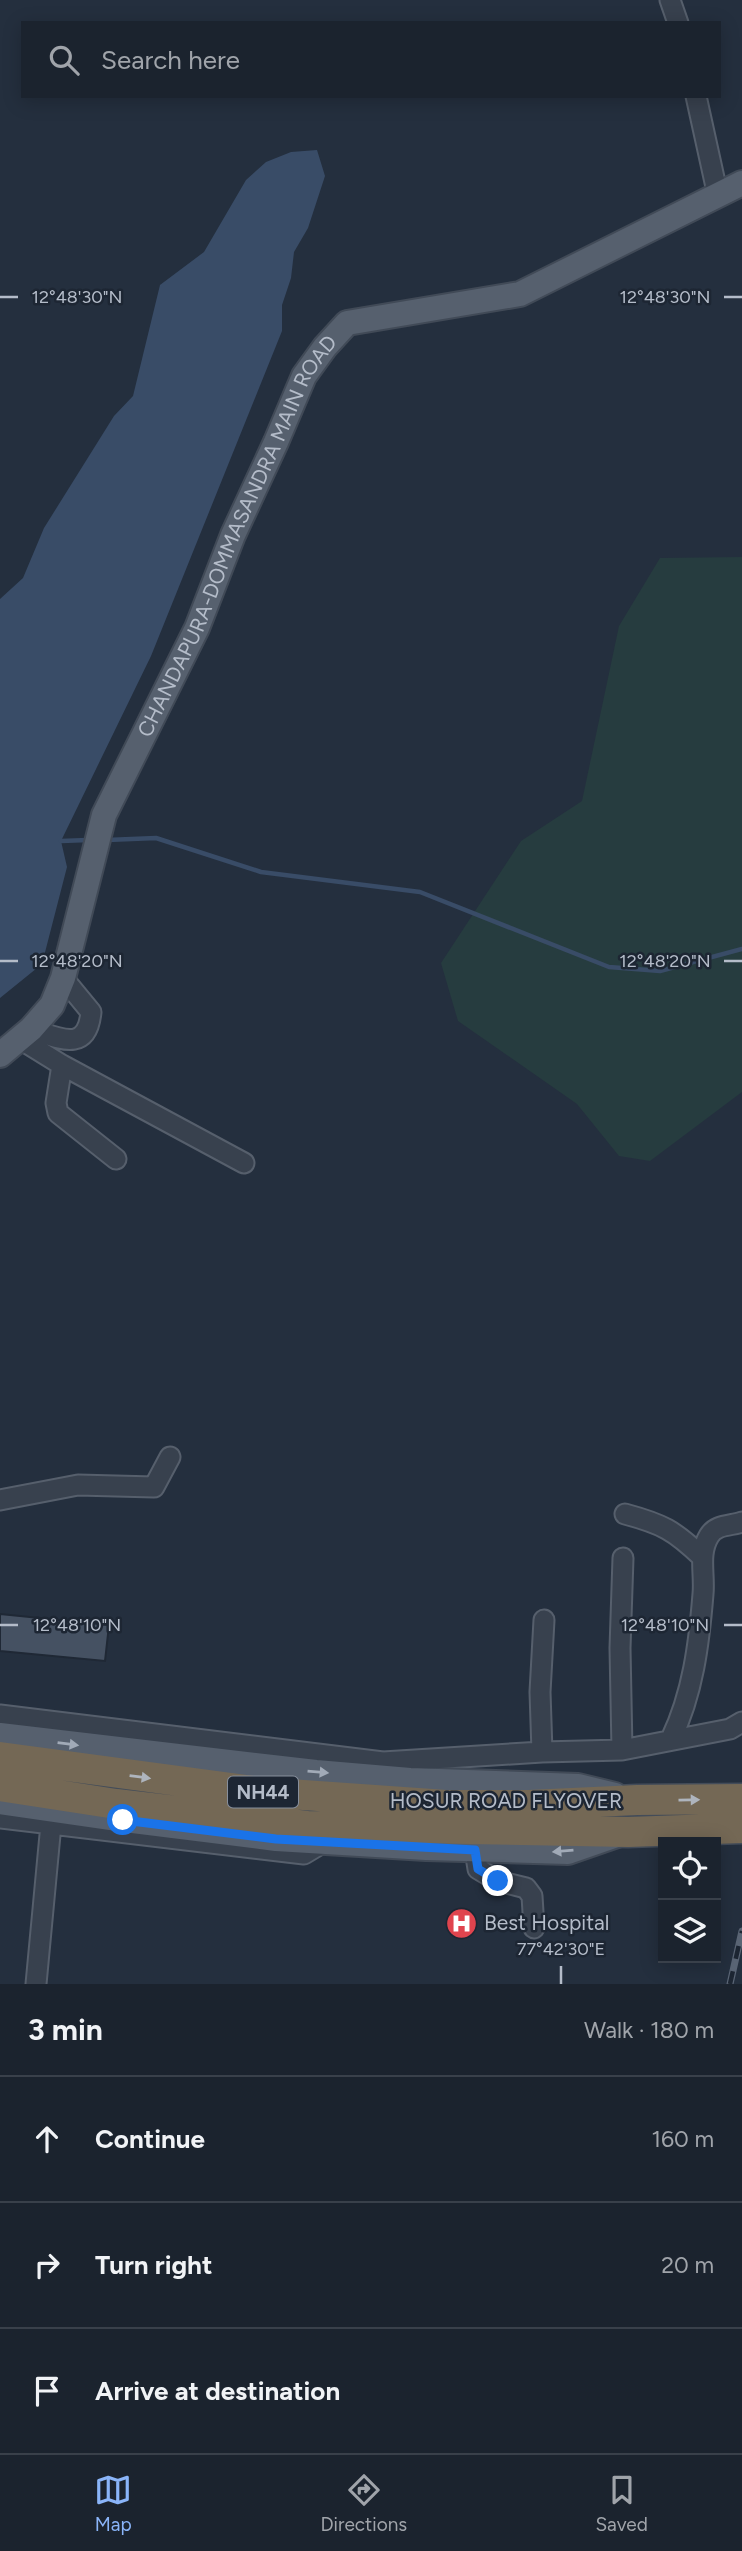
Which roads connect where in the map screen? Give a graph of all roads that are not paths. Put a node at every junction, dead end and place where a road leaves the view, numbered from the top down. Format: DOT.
graph roads {
  1 [pos="670,0"];
  2 [pos="677,21"];
  3 [pos="696,98"];
  4 [pos="742,183"];
  5 [pos="718,196"];
  6 [pos="63,978"];
  7 [pos="26,1034"];
  8 [pos="0,1055"];
  9 [pos="62,1065"];
  10 [pos="116,1159"];
  11 [pos="244,1163"];
  12 [pos="170,1457"];
  13 [pos="0,1500"];
  14 [pos="625,1514"];
  15 [pos="742,1521"];
  16 [pos="702,1556"];
  17 [pos="623,1558"];
  18 [pos="544,1620"];
  19 [pos="0,1714"];
  20 [pos="742,1722"];
  21 [pos="0,1735"];
  22 [pos="671,1739"];
  23 [pos="622,1750"];
  24 [pos="542,1752"];
  25 [pos="0,1757"];
  26 [pos="383,1762"];
  27 [pos="410,1780"];
  28 [pos="0,1786"];
  29 [pos="742,1799"];
  30 [pos="636,1800"];
  31 [pos="0,1802"];
  32 [pos="0,1818"];
  33 [pos="529,1818"];
  34 [pos="51,1824"];
  35 [pos="742,1828"];
  36 [pos="628,1832"];
  37 [pos="324,1842"];
  38 [pos="475,1850"];
  39 [pos="534,1928"];
  40 [pos="36,1984"];
  1 -- 2 [label="street"];
  3 -- 5 [label="street"];
  4 -- 5 [label="main road, CHANDAPURA-DOMMASANDRA MAIN ROAD"];
  5 -- 6 [label="main road, CHANDAPURA-DOMMASANDRA MAIN ROAD"];
  6 -- 7 [label="main road, CHANDAPURA-DOMMASANDRA MAIN ROAD"];
  6 -- 7 [label="street"];
  7 -- 8 [label="main road, CHANDAPURA-DOMMASANDRA MAIN ROAD"];
  7 -- 9 [label="street"];
  9 -- 10 [label="street"];
  9 -- 11 [label="street"];
  12 -- 13 [label="street"];
  14 -- 16 [label="street"];
  15 -- 16 [label="street"];
  16 -- 22 [label="street"];
  17 -- 23 [label="street"];
  18 -- 24 [label="street"];
  19 -- 26 [label="street"];
  20 -- 22 [label="street"];
  21 -- 27 [label="main road, one-way"];
  22 -- 23 [label="street"];
  23 -- 24 [label="street"];
  24 -- 26 [label="street"];
  25 -- 33 [label="highway, HOSUR ROAD FLYOVER / NH44, one-way"];
  26 -- 27 [label="street"];
  27 -- 30 [label="main road"];
  28 -- 33 [label="highway, HOSUR ROAD FLYOVER / NH44"];
  30 -- 29 [label="highway, NH44, one-way"];
  30 -- 33 [label="highway, HOSUR ROAD FLYOVER / NH44"];
  31 -- 37 [label="main road"];
  32 -- 34 [label="street"];
  33 -- 36 [label="highway, HOSUR ROAD FLYOVER / NH44"];
  34 -- 37 [label="street"];
  34 -- 40 [label="street"];
  35 -- 36 [label="highway, NH44"];
  36 -- 38 [label="main road, one-way"];
  37 -- 38 [label="main road"];
  38 -- 39 [label="street"];
}
